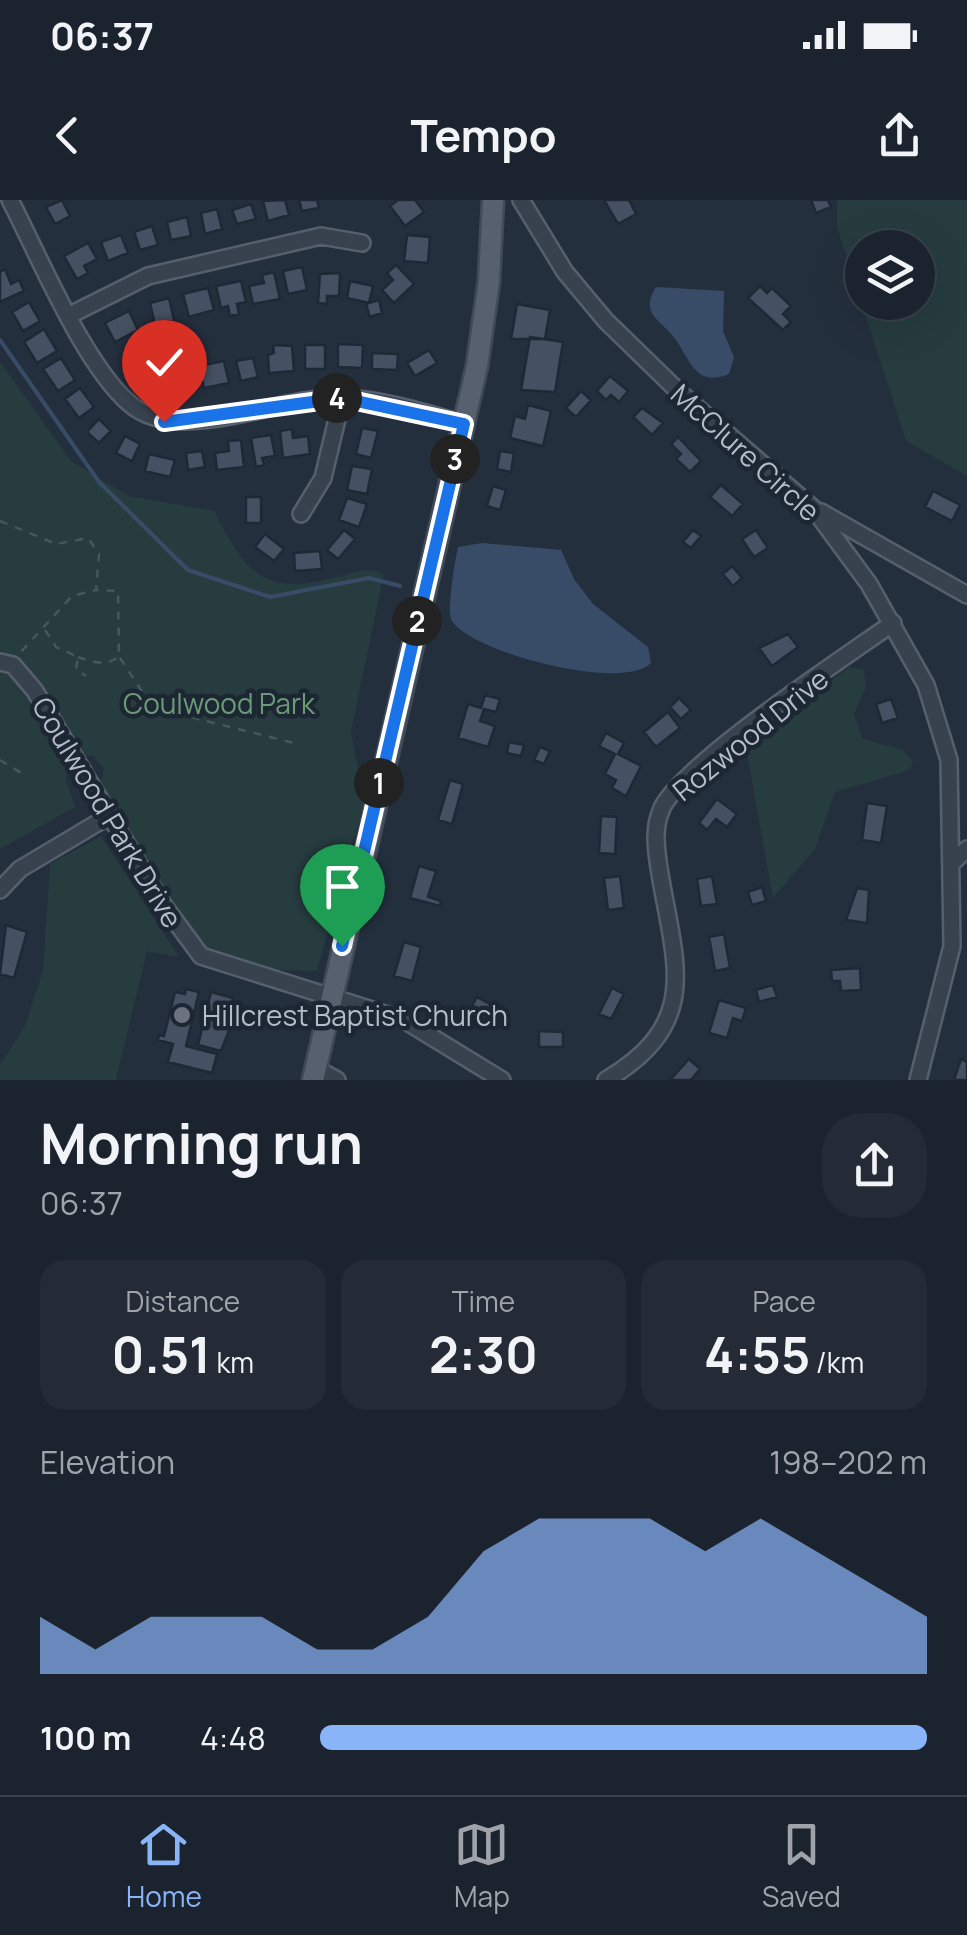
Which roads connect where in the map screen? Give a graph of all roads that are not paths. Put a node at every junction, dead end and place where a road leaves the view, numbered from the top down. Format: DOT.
graph roads {
  1 [pos="10,200"];
  2 [pos="493,200"];
  3 [pos="521,200"];
  4 [pos="362,243"];
  5 [pos="70,315"];
  6 [pos="342,398"];
  7 [pos="464,424"];
  8 [pos="813,508"];
  9 [pos="301,514"];
  10 [pos="967,595"];
  11 [pos="892,624"];
  12 [pos="6,664"];
  13 [pos="108,816"];
  14 [pos="967,849"];
  15 [pos="952,863"];
  16 [pos="0,890"];
  17 [pos="949,971"];
  18 [pos="967,971"];
  19 [pos="331,994"];
  20 [pos="315,1075"];
  21 [pos="337,1080"];
  22 [pos="502,1080"];
  23 [pos="606,1080"];
  24 [pos="918,1080"];
  1 -- 5 [label="street"];
  2 -- 7 [label="main road"];
  3 -- 8 [label="street, McClure Circle"];
  4 -- 5 [label="street"];
  5 -- 6 [label="street"];
  6 -- 7 [label="street"];
  6 -- 9 [label="street"];
  7 -- 19 [label="main road"];
  8 -- 10 [label="street"];
  8 -- 11 [label="street, McClure Circle"];
  11 -- 15 [label="street, McClure Circle"];
  11 -- 23 [label="street, Rozwood Drive"];
  12 -- 13 [label="street, Coulwood Park Drive"];
  13 -- 16 [label="street"];
  13 -- 19 [label="street, Coulwood Park Drive"];
  14 -- 15 [label="street"];
  15 -- 17 [label="street, McClure Circle"];
  17 -- 18 [label="street"];
  17 -- 24 [label="street, McClure Circle"];
  19 -- 20 [label="main road"];
  19 -- 22 [label="street"];
  20 -- 21 [label="street"];
}
